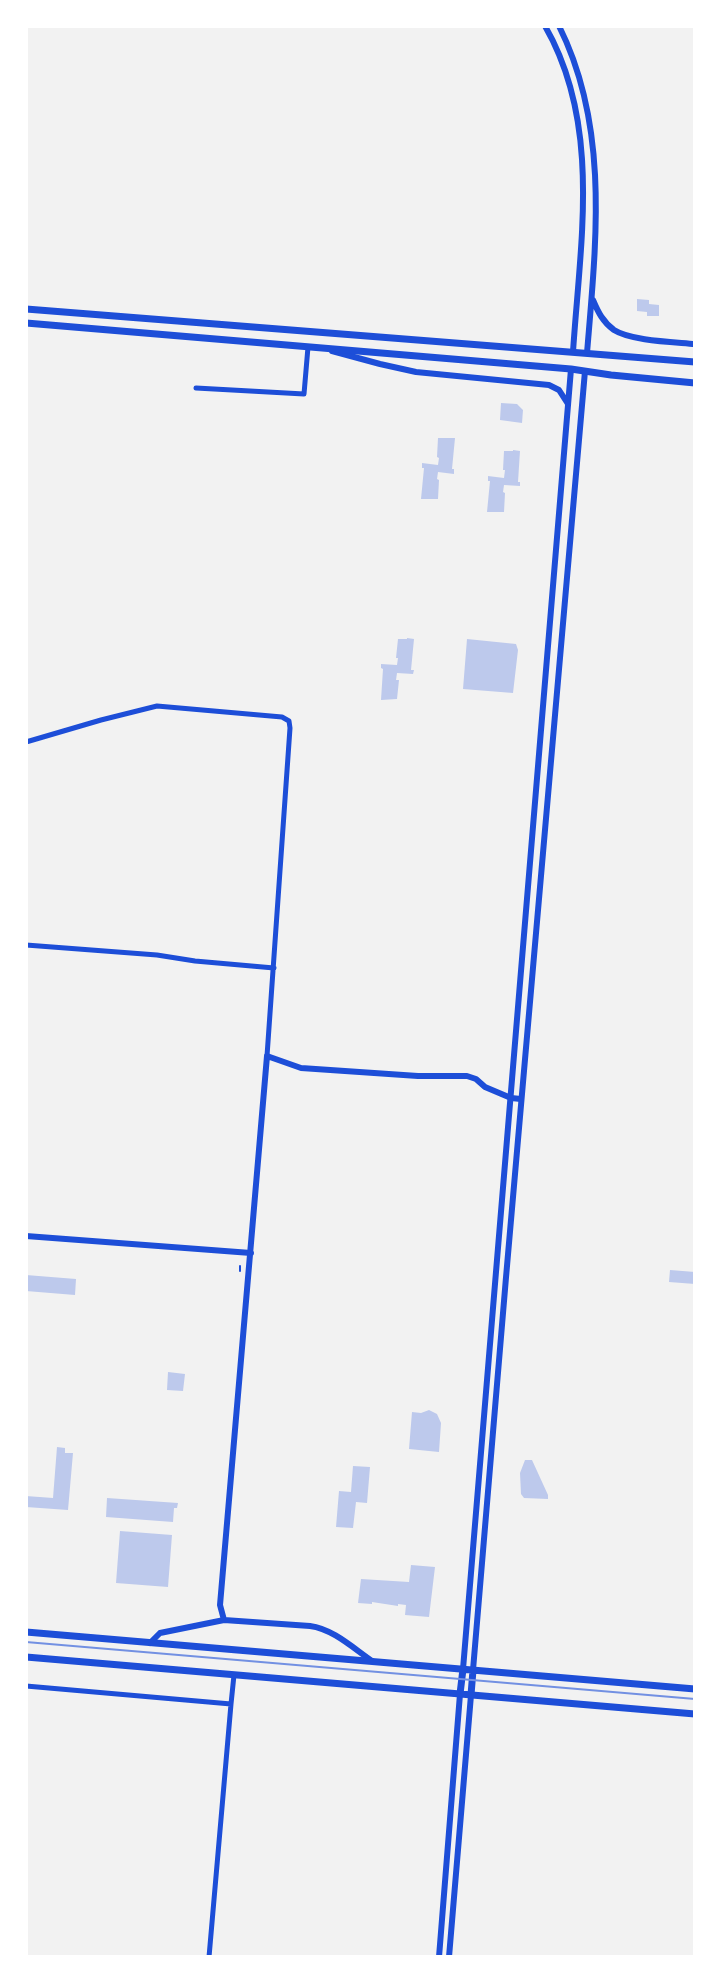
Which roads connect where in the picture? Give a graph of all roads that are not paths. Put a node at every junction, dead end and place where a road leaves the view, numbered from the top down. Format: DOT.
graph roads {
  1 [pos="545,26"];
  2 [pos="559,26"];
  3 [pos="583,172"];
  4 [pos="596,173"];
  5 [pos="591,295"];
  6 [pos="26,309"];
  7 [pos="26,323"];
  8 [pos="695,344"];
  9 [pos="308,347"];
  10 [pos="324,348"];
  11 [pos="573,352"];
  12 [pos="587,353"];
  13 [pos="695,362"];
  14 [pos="571,369"];
  15 [pos="585,371"];
  16 [pos="695,383"];
  17 [pos="196,388"];
  18 [pos="569,404"];
  19 [pos="26,742"];
  20 [pos="26,945"];
  21 [pos="274,968"];
  22 [pos="267,1056"];
  23 [pos="511,1098"];
  24 [pos="521,1099"];
  25 [pos="26,1236"];
  26 [pos="251,1253"];
  27 [pos="224,1620"];
  28 [pos="26,1632"];
  29 [pos="150,1643"];
  30 [pos="26,1657"];
  31 [pos="372,1661"];
  32 [pos="463,1669"];
  33 [pos="473,1670"];
  34 [pos="234,1674"];
  35 [pos="26,1686"];
  36 [pos="695,1689"];
  37 [pos="460,1694"];
  38 [pos="471,1695"];
  39 [pos="231,1704"];
  40 [pos="695,1714"];
  41 [pos="209,1957"];
  42 [pos="439,1957"];
  43 [pos="449,1957"];
  1 -- 3 [label="main road"];
  2 -- 4 [label="main road"];
  3 -- 4 [label="main road"];
  3 -- 11 [label="main road"];
  4 -- 5 [label="main road"];
  5 -- 8 [label="main road"];
  5 -- 12 [label="main road"];
  6 -- 11 [label="main road"];
  7 -- 9 [label="main road"];
  9 -- 10 [label="main road"];
  9 -- 17 [label="street"];
  10 -- 14 [label="main road"];
  10 -- 18 [label="main road"];
  11 -- 12 [label="main road"];
  11 -- 14 [label="main road"];
  12 -- 13 [label="main road"];
  12 -- 15 [label="main road"];
  14 -- 15 [label="main road"];
  14 -- 18 [label="main road"];
  15 -- 16 [label="main road"];
  15 -- 24 [label="main road"];
  18 -- 23 [label="main road"];
  19 -- 21 [label="street"];
  20 -- 21 [label="street"];
  21 -- 22 [label="street"];
  22 -- 23 [label="main road"];
  22 -- 26 [label="main road"];
  23 -- 24 [label="main road"];
  23 -- 32 [label="main road"];
  24 -- 33 [label="main road"];
  25 -- 26 [label="main road"];
  26 -- 27 [label="main road"];
  27 -- 29 [label="main road"];
  27 -- 31 [label="main road"];
  28 -- 29 [label="main road"];
  29 -- 31 [label="main road"];
  30 -- 34 [label="main road"];
  31 -- 32 [label="main road"];
  32 -- 33 [label="main road"];
  32 -- 37 [label="main road"];
  33 -- 36 [label="main road"];
  33 -- 38 [label="main road"];
  34 -- 37 [label="main road"];
  34 -- 39 [label="street"];
  35 -- 39 [label="street"];
  37 -- 38 [label="main road"];
  37 -- 42 [label="main road"];
  38 -- 40 [label="main road"];
  38 -- 43 [label="main road"];
  39 -- 41 [label="street"];
}
